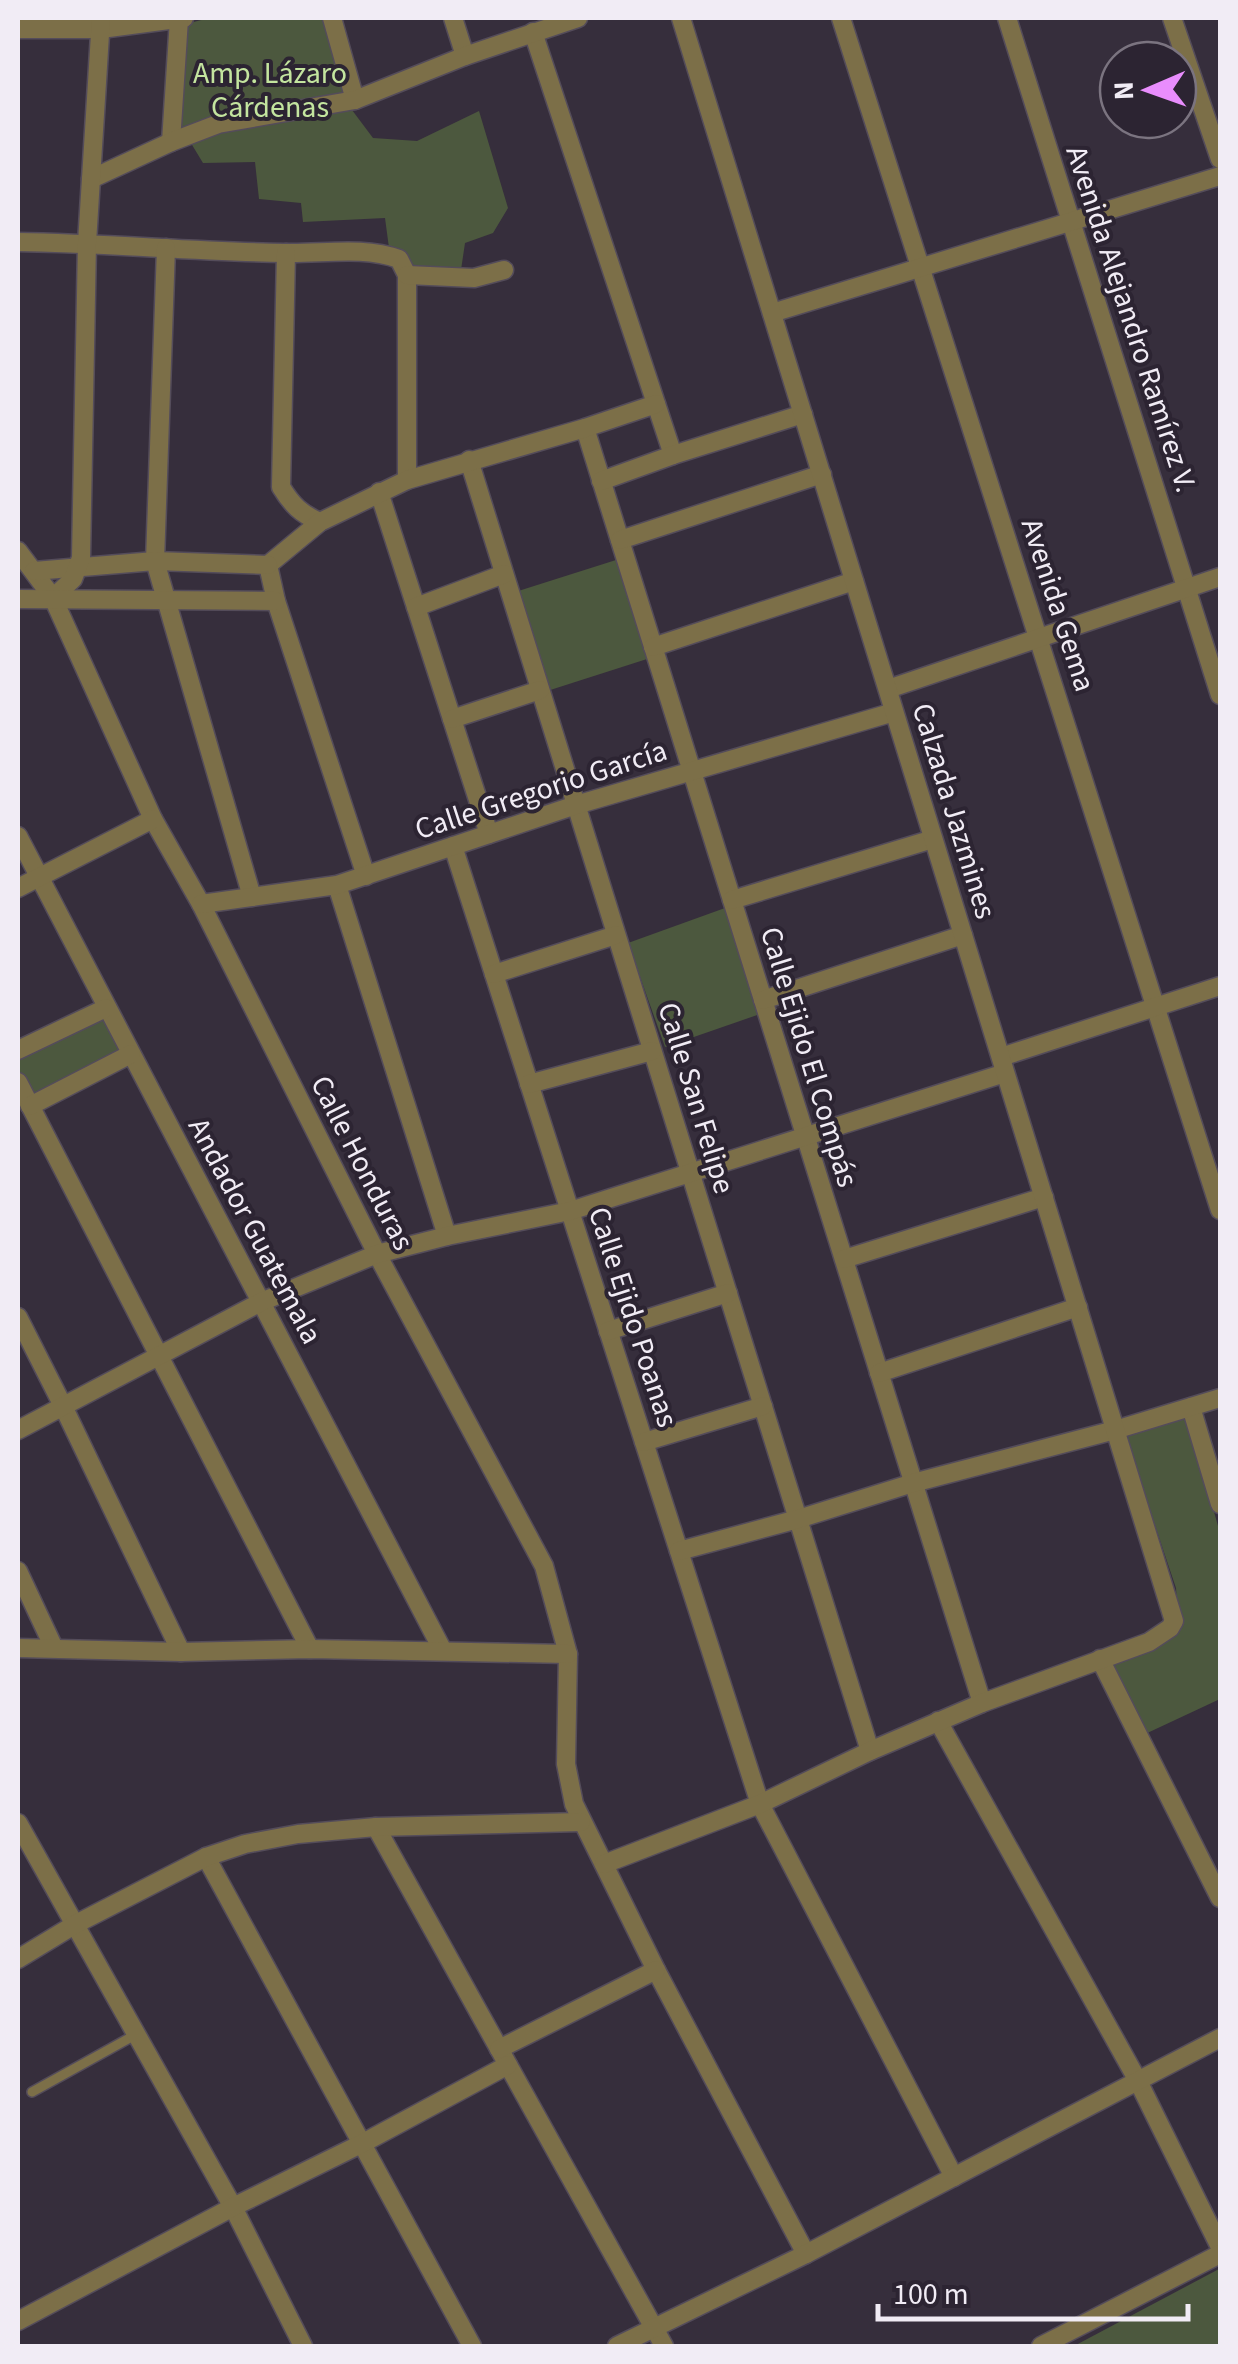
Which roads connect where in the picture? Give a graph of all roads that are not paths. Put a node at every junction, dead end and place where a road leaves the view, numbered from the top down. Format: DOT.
graph roads {
  1 [pos="181,18"];
  2 [pos="332,18"];
  3 [pos="453,18"];
  4 [pos="578,18"];
  5 [pos="681,18"];
  6 [pos="841,18"];
  7 [pos="1007,18"];
  8 [pos="1172,18"];
  9 [pos="101,23"];
  10 [pos="18,29"];
  11 [pos="532,32"];
  12 [pos="465,56"];
  13 [pos="355,100"];
  14 [pos="171,142"];
  15 [pos="1220,159"];
  16 [pos="1220,176"];
  17 [pos="91,179"];
  18 [pos="1071,222"];
  19 [pos="18,242"];
  20 [pos="87,243"];
  21 [pos="166,248"];
  22 [pos="286,253"];
  23 [pos="403,267"];
  24 [pos="920,268"];
  25 [pos="504,270"];
  26 [pos="772,313"];
  27 [pos="656,404"];
  28 [pos="803,414"];
  29 [pos="584,428"];
  30 [pos="673,455"];
  31 [pos="469,460"];
  32 [pos="822,474"];
  33 [pos="408,480"];
  34 [pos="601,481"];
  35 [pos="379,492"];
  36 [pos="320,522"];
  37 [pos="620,540"];
  38 [pos="18,551"];
  39 [pos="155,561"];
  40 [pos="268,565"];
  41 [pos="77,568"];
  42 [pos="34,571"];
  43 [pos="504,574"];
  44 [pos="1220,576"];
  45 [pos="854,581"];
  46 [pos="1186,586"];
  47 [pos="53,598"];
  48 [pos="166,598"];
  49 [pos="18,599"];
  50 [pos="276,601"];
  51 [pos="416,607"];
  52 [pos="1040,639"];
  53 [pos="653,647"];
  54 [pos="888,689"];
  55 [pos="540,690"];
  56 [pos="1220,695"];
  57 [pos="894,712"];
  58 [pos="452,719"];
  59 [pos="691,771"];
  60 [pos="576,806"];
  61 [pos="153,819"];
  62 [pos="489,834"];
  63 [pos="18,836"];
  64 [pos="934,839"];
  65 [pos="453,846"];
  66 [pos="366,876"];
  67 [pos="38,877"];
  68 [pos="336,885"];
  69 [pos="18,888"];
  70 [pos="252,897"];
  71 [pos="732,900"];
  72 [pos="201,904"];
  73 [pos="963,935"];
  74 [pos="616,936"];
  75 [pos="494,974"];
  76 [pos="1220,986"];
  77 [pos="763,1000"];
  78 [pos="1156,1006"];
  79 [pos="106,1008"];
  80 [pos="18,1050"];
  81 [pos="652,1051"];
  82 [pos="131,1054"];
  83 [pos="1003,1065"];
  84 [pos="18,1082"];
  85 [pos="529,1084"];
  86 [pos="30,1106"];
  87 [pos="805,1136"];
  88 [pos="690,1174"];
  89 [pos="1044,1198"];
  90 [pos="570,1210"];
  91 [pos="1220,1210"];
  92 [pos="446,1236"];
  93 [pos="377,1254"];
  94 [pos="844,1259"];
  95 [pos="728,1294"];
  96 [pos="261,1302"];
  97 [pos="1078,1307"];
  98 [pos="18,1317"];
  99 [pos="608,1331"];
  100 [pos="158,1356"];
  101 [pos="879,1374"];
  102 [pos="1220,1398"];
  103 [pos="63,1406"];
  104 [pos="763,1406"];
  105 [pos="1191,1407"];
  106 [pos="18,1430"];
  107 [pos="1115,1430"];
  108 [pos="644,1442"];
  109 [pos="913,1483"];
  110 [pos="1220,1504"];
  111 [pos="798,1519"];
  112 [pos="678,1551"];
  113 [pos="18,1571"];
  114 [pos="18,1648"];
  115 [pos="54,1648"];
  116 [pos="310,1649"];
  117 [pos="443,1651"];
  118 [pos="181,1652"];
  119 [pos="568,1654"];
  120 [pos="1100,1659"];
  121 [pos="982,1702"];
  122 [pos="938,1721"];
  123 [pos="870,1752"];
  124 [pos="760,1804"];
  125 [pos="581,1822"];
  126 [pos="18,1823"];
  127 [pos="376,1827"];
  128 [pos="206,1857"];
  129 [pos="604,1864"];
  130 [pos="1220,1898"];
  131 [pos="74,1925"];
  132 [pos="18,1959"];
  133 [pos="656,1970"];
  134 [pos="136,2035"];
  135 [pos="1220,2038"];
  136 [pos="503,2057"];
  137 [pos="1138,2081"];
  138 [pos="32,2092"];
  139 [pos="363,2144"];
  140 [pos="954,2177"];
  141 [pos="233,2207"];
  142 [pos="1212,2209"];
  143 [pos="1220,2250"];
  144 [pos="806,2254"];
  145 [pos="18,2321"];
  146 [pos="654,2328"];
  147 [pos="304,2346"];
  148 [pos="472,2346"];
  149 [pos="618,2346"];
  150 [pos="664,2346"];
  151 [pos="1040,2346"];
  1 -- 9 [label="street"];
  1 -- 14 [label="street"];
  2 -- 13 [label="street"];
  3 -- 12 [label="street"];
  4 -- 11 [label="street"];
  5 -- 26 [label="street, Calzada Jazmines"];
  6 -- 24 [label="street, Avenida Gema"];
  7 -- 18 [label="street, Avenida Alejandro Ramírez V."];
  8 -- 15 [label="street"];
  9 -- 10 [label="street"];
  9 -- 17 [label="street"];
  11 -- 12 [label="street"];
  11 -- 27 [label="street"];
  12 -- 13 [label="street"];
  13 -- 14 [label="street"];
  14 -- 17 [label="street"];
  16 -- 18 [label="street"];
  17 -- 20 [label="street"];
  18 -- 24 [label="street"];
  18 -- 46 [label="street, Avenida Alejandro Ramírez V."];
  19 -- 20 [label="street"];
  20 -- 21 [label="street"];
  20 -- 41 [label="street"];
  21 -- 22 [label="street"];
  21 -- 39 [label="street"];
  22 -- 23 [label="street"];
  22 -- 36 [label="street"];
  23 -- 25 [label="street"];
  23 -- 33 [label="street"];
  24 -- 26 [label="street"];
  24 -- 52 [label="street, Avenida Gema"];
  26 -- 28 [label="street, Calzada Jazmines"];
  27 -- 29 [label="street"];
  27 -- 30 [label="street"];
  28 -- 30 [label="street"];
  28 -- 32 [label="street, Calzada Jazmines"];
  29 -- 31 [label="street"];
  29 -- 34 [label="street, Calle Ejido El Compás"];
  30 -- 34 [label="street"];
  31 -- 33 [label="street"];
  31 -- 43 [label="street, Calle San Felipe"];
  32 -- 37 [label="street"];
  32 -- 45 [label="street, Calzada Jazmines"];
  33 -- 35 [label="street"];
  34 -- 37 [label="street, Calle Ejido El Compás"];
  35 -- 36 [label="street"];
  35 -- 51 [label="street"];
  36 -- 40 [label="street"];
  37 -- 53 [label="street, Calle Ejido El Compás"];
  38 -- 42 [label="street, Calle Honduras"];
  39 -- 40 [label="street"];
  39 -- 41 [label="street"];
  39 -- 48 [label="street"];
  40 -- 50 [label="street"];
  41 -- 42 [label="street"];
  41 -- 47 [label="street"];
  42 -- 47 [label="street, Calle Honduras"];
  43 -- 51 [label="street"];
  43 -- 55 [label="street, Calle San Felipe"];
  44 -- 46 [label="street"];
  45 -- 53 [label="street"];
  45 -- 54 [label="street, Calzada Jazmines"];
  46 -- 52 [label="street"];
  46 -- 56 [label="street, Avenida Alejandro Ramírez V."];
  47 -- 48 [label="street"];
  47 -- 49 [label="street"];
  47 -- 61 [label="street, Calle Honduras"];
  48 -- 50 [label="street"];
  48 -- 70 [label="street"];
  50 -- 66 [label="street"];
  51 -- 58 [label="street"];
  52 -- 54 [label="street"];
  52 -- 78 [label="street, Avenida Gema"];
  53 -- 59 [label="street, Calle Ejido El Compás"];
  54 -- 57 [label="street, Calzada Jazmines"];
  55 -- 58 [label="street"];
  55 -- 60 [label="street, Calle San Felipe"];
  57 -- 59 [label="street, Calle Gregorio García"];
  57 -- 64 [label="street, Calzada Jazmines"];
  58 -- 62 [label="street"];
  59 -- 60 [label="street, Calle Gregorio García"];
  59 -- 71 [label="street, Calle Ejido El Compás"];
  60 -- 62 [label="street, Calle Gregorio García"];
  60 -- 74 [label="street, Calle San Felipe"];
  61 -- 67 [label="street"];
  61 -- 72 [label="street, Calle Honduras"];
  62 -- 65 [label="street, Calle Gregorio García"];
  63 -- 67 [label="street, Andador Guatemala"];
  64 -- 71 [label="street"];
  64 -- 73 [label="street, Calzada Jazmines"];
  65 -- 66 [label="street, Calle Gregorio García"];
  65 -- 75 [label="street, Calle Ejido Poanas"];
  66 -- 68 [label="street, Calle Gregorio García"];
  67 -- 69 [label="street"];
  67 -- 79 [label="street, Andador Guatemala"];
  68 -- 70 [label="street, Calle Gregorio García"];
  68 -- 92 [label="street"];
  70 -- 72 [label="street, Calle Gregorio García"];
  71 -- 77 [label="street, Calle Ejido El Compás"];
  72 -- 93 [label="street, Calle Honduras"];
  73 -- 77 [label="street"];
  73 -- 83 [label="street, Calzada Jazmines"];
  74 -- 75 [label="street"];
  74 -- 81 [label="street, Calle San Felipe"];
  75 -- 85 [label="street, Calle Ejido Poanas"];
  76 -- 78 [label="street"];
  77 -- 87 [label="street, Calle Ejido El Compás"];
  78 -- 83 [label="street"];
  78 -- 91 [label="street, Avenida Gema"];
  79 -- 80 [label="street"];
  79 -- 82 [label="street, Andador Guatemala"];
  81 -- 85 [label="street"];
  81 -- 88 [label="street, Calle San Felipe"];
  82 -- 86 [label="street"];
  82 -- 96 [label="street, Andador Guatemala"];
  83 -- 87 [label="street"];
  83 -- 89 [label="street, Calzada Jazmines"];
  84 -- 86 [label="street"];
  85 -- 90 [label="street, Calle Ejido Poanas"];
  86 -- 100 [label="street"];
  87 -- 88 [label="street"];
  87 -- 94 [label="street, Calle Ejido El Compás"];
  88 -- 90 [label="street"];
  88 -- 95 [label="street, Calle San Felipe"];
  89 -- 94 [label="street"];
  89 -- 97 [label="street, Calzada Jazmines"];
  90 -- 92 [label="street"];
  90 -- 99 [label="street, Calle Ejido Poanas"];
  92 -- 93 [label="street"];
  93 -- 96 [label="street"];
  93 -- 119 [label="street, Calle Honduras"];
  94 -- 101 [label="street, Calle Ejido El Compás"];
  95 -- 99 [label="street"];
  95 -- 104 [label="street, Calle San Felipe"];
  96 -- 100 [label="street"];
  96 -- 117 [label="street, Andador Guatemala"];
  97 -- 101 [label="street"];
  97 -- 107 [label="street, Calzada Jazmines"];
  98 -- 103 [label="street"];
  99 -- 108 [label="street, Calle Ejido Poanas"];
  100 -- 103 [label="street"];
  100 -- 116 [label="street"];
  101 -- 109 [label="street, Calle Ejido El Compás"];
  102 -- 105 [label="street"];
  103 -- 106 [label="street"];
  103 -- 118 [label="street"];
  104 -- 108 [label="street"];
  104 -- 111 [label="street, Calle San Felipe"];
  105 -- 107 [label="street"];
  105 -- 110 [label="street"];
  107 -- 109 [label="street"];
  107 -- 120 [label="street, Calzada Jazmines"];
  108 -- 112 [label="street, Calle Ejido Poanas"];
  109 -- 111 [label="street"];
  109 -- 121 [label="street, Calle Ejido El Compás"];
  111 -- 112 [label="street"];
  111 -- 123 [label="street, Calle San Felipe"];
  112 -- 124 [label="street, Calle Ejido Poanas"];
  113 -- 115 [label="street"];
  114 -- 115 [label="street"];
  115 -- 118 [label="street"];
  116 -- 117 [label="street"];
  116 -- 118 [label="street"];
  117 -- 119 [label="street"];
  119 -- 125 [label="street, Calle Honduras"];
  120 -- 121 [label="street"];
  120 -- 130 [label="street"];
  121 -- 122 [label="street"];
  122 -- 123 [label="street"];
  122 -- 137 [label="street"];
  123 -- 124 [label="street"];
  124 -- 129 [label="street"];
  124 -- 140 [label="street, Calle Ejido Poanas"];
  125 -- 127 [label="street"];
  125 -- 129 [label="street, Calle Honduras"];
  126 -- 131 [label="street"];
  127 -- 128 [label="street"];
  127 -- 136 [label="street"];
  128 -- 131 [label="street"];
  128 -- 139 [label="street"];
  129 -- 133 [label="street, Calle Honduras"];
  131 -- 132 [label="street"];
  131 -- 134 [label="street"];
  133 -- 136 [label="street"];
  133 -- 144 [label="street, Calle Honduras"];
  134 -- 138 [label="lane"];
  134 -- 141 [label="street"];
  135 -- 137 [label="street"];
  136 -- 139 [label="street"];
  136 -- 146 [label="street"];
  137 -- 140 [label="street"];
  137 -- 142 [label="street"];
  139 -- 141 [label="street"];
  139 -- 148 [label="street"];
  140 -- 144 [label="street"];
  141 -- 145 [label="street"];
  141 -- 147 [label="street"];
  142 -- 143 [label="street"];
  143 -- 151 [label="street"];
  144 -- 146 [label="street"];
  146 -- 149 [label="street"];
  146 -- 150 [label="street"];
}
